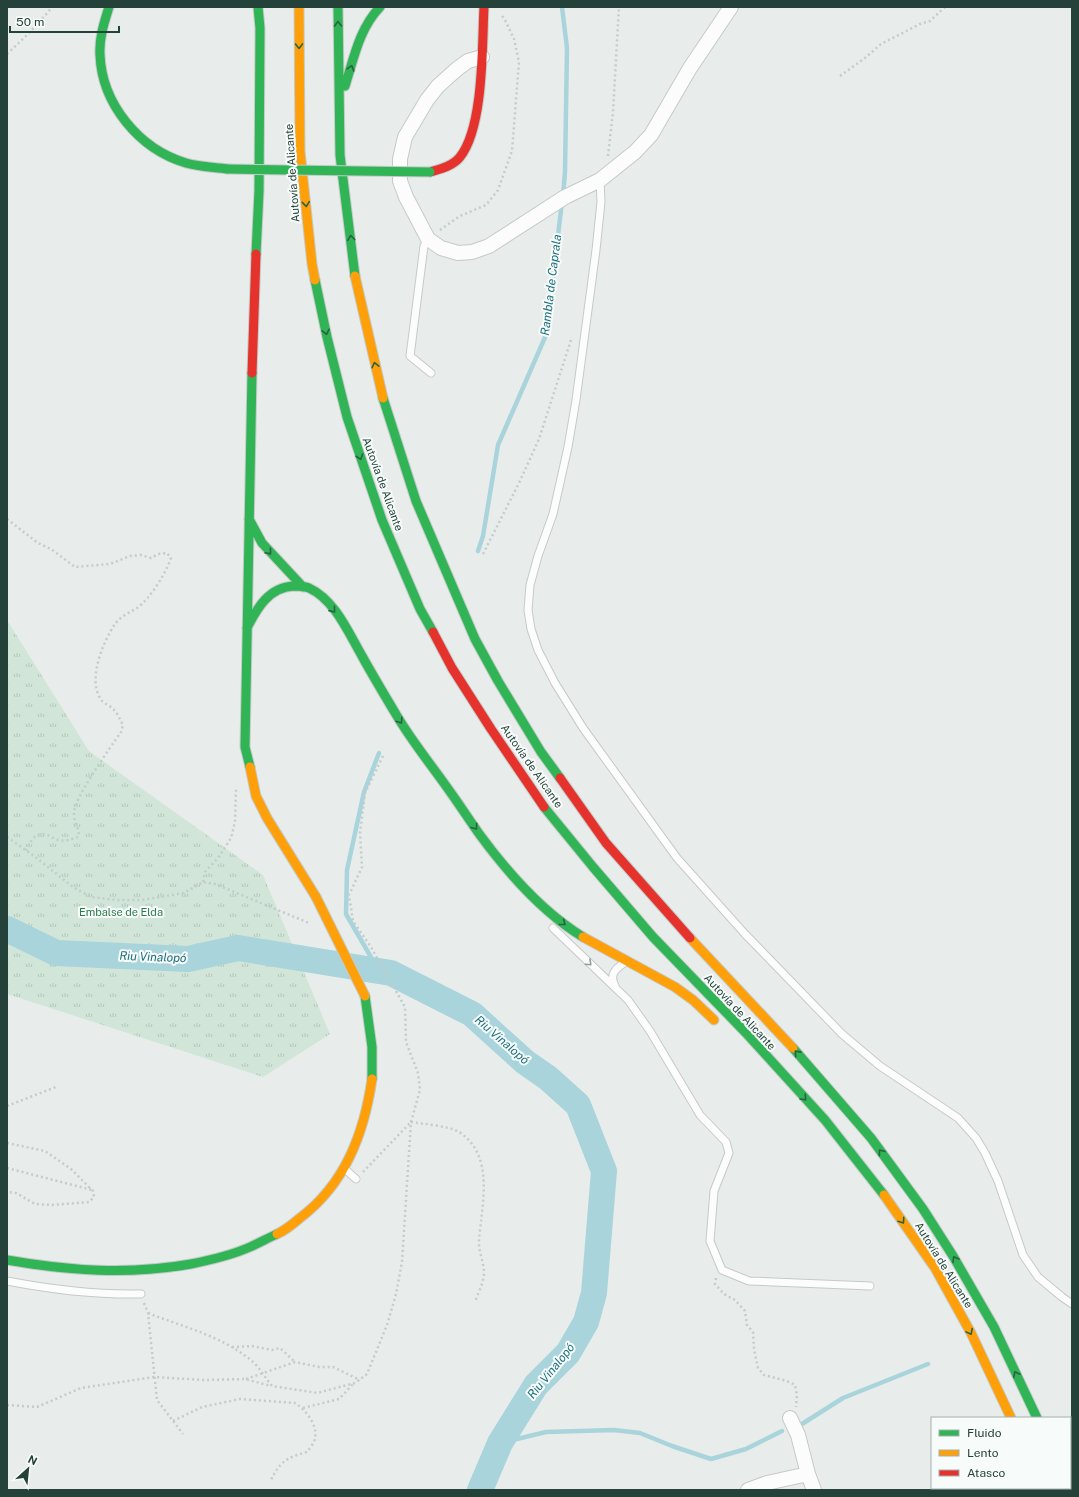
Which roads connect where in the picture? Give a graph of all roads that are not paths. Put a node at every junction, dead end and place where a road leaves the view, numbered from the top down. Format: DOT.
graph roads {
  1 [pos="109,7"];
  2 [pos="258,7"];
  3 [pos="299,7"];
  4 [pos="338,7"];
  5 [pos="380,7"];
  6 [pos="484,7"];
  7 [pos="731,7"];
  8 [pos="482,57"];
  9 [pos="339,105"];
  10 [pos="603,177"];
  11 [pos="428,239"];
  12 [pos="431,373"];
  13 [pos="249,519"];
  14 [pos="303,587"];
  15 [pos="247,628"];
  16 [pos="528,892"];
  17 [pos="538,912"];
  18 [pos="547,922"];
  19 [pos="627,961"];
  20 [pos="616,988"];
  21 [pos="723,1029"];
  22 [pos="748,1048"];
  23 [pos="769,1059"];
  24 [pos="345,1169"];
  25 [pos="356,1179"];
  26 [pos="7,1260"];
  27 [pos="7,1281"];
  28 [pos="870,1286"];
  29 [pos="141,1294"];
  30 [pos="1072,1304"];
  31 [pos="1011,1417"];
  32 [pos="1037,1417"];
  33 [pos="790,1418"];
  34 [pos="808,1474"];
  35 [pos="748,1490"];
  36 [pos="814,1490"];
  1 -- 8 [label="main road, bridge"];
  2 -- 13 [label="main road"];
  3 -- 23 [label="main road, Autovía de Alicante, one-way"];
  9 -- 4 [label="main road, Autovía de Alicante, one-way"];
  9 -- 5 [label="main road, one-way"];
  6 -- 8 [label="main road"];
  7 -- 10 [label="street"];
  8 -- 11 [label="street"];
  32 -- 9 [label="main road, Autovía de Alicante, one-way"];
  10 -- 11 [label="street"];
  10 -- 30 [label="lane"];
  11 -- 12 [label="lane"];
  13 -- 14 [label="main road, one-way"];
  13 -- 15 [label="main road"];
  14 -- 15 [label="main road"];
  14 -- 16 [label="main road, one-way"];
  15 -- 24 [label="main road, bridge"];
  16 -- 17 [label="lane"];
  16 -- 19 [label="main road, one-way"];
  18 -- 20 [label="lane, one-way"];
  19 -- 20 [label="lane"];
  19 -- 21 [label="main road"];
  20 -- 28 [label="lane"];
  22 -- 23 [label="main road"];
  23 -- 31 [label="main road, Autovía de Alicante, one-way"];
  24 -- 25 [label="lane"];
  24 -- 26 [label="main road"];
  27 -- 29 [label="lane"];
  33 -- 34 [label="street"];
  34 -- 35 [label="street"];
  34 -- 36 [label="street"];
}
